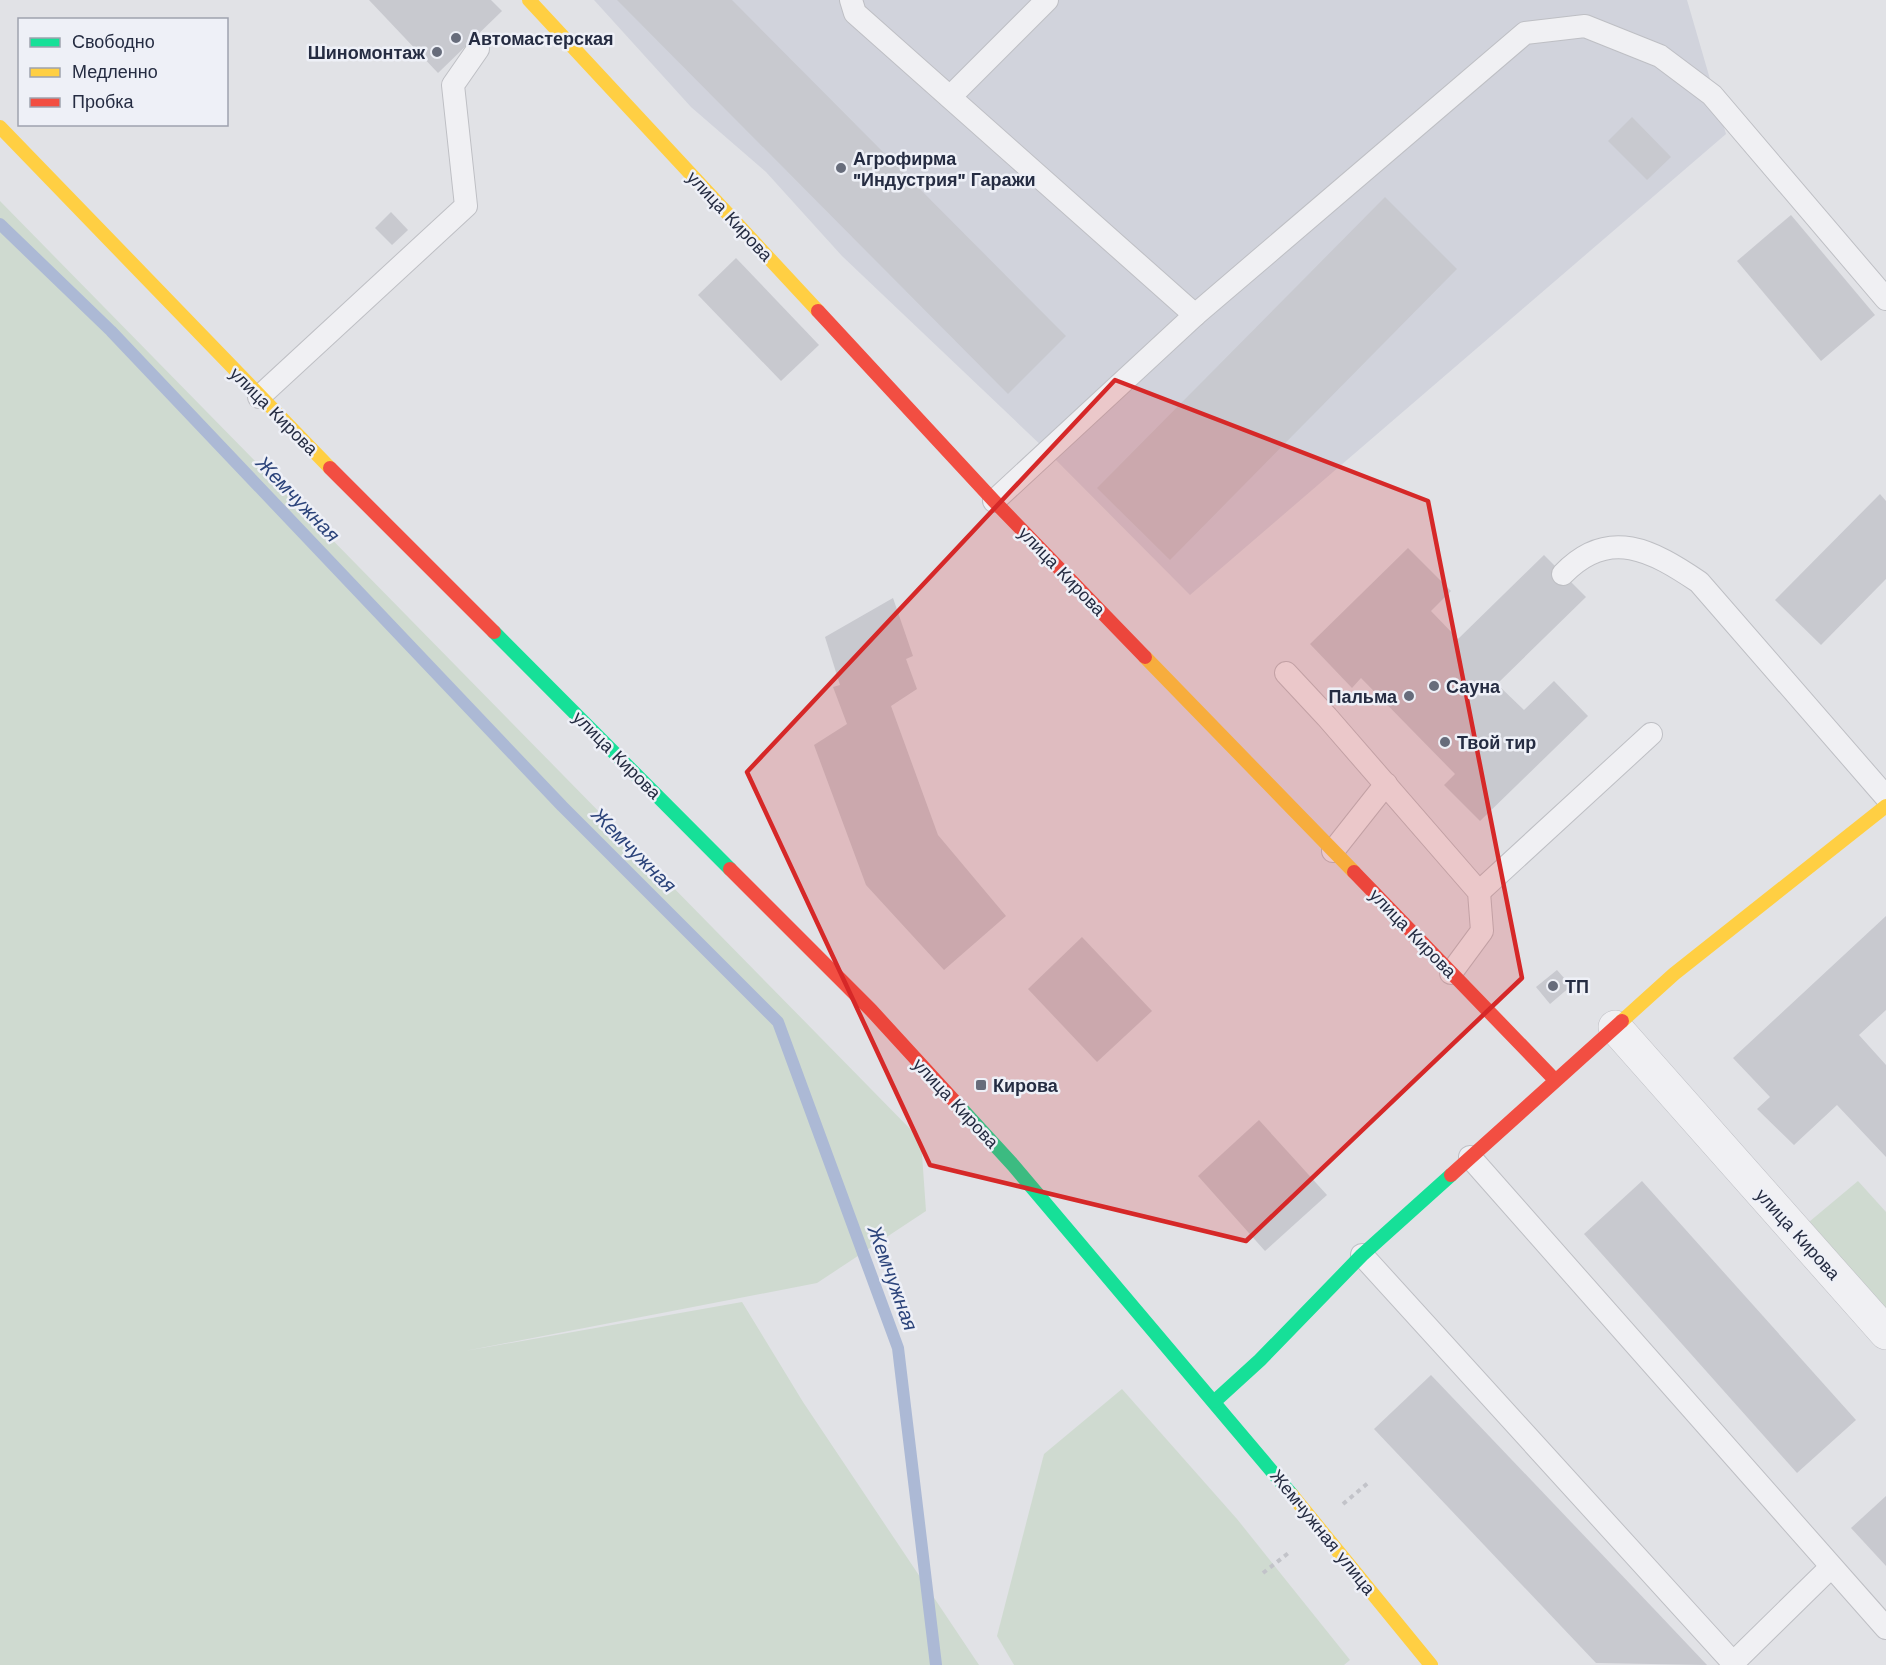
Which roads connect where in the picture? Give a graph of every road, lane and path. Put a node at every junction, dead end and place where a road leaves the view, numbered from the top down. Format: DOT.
graph roads {
  1 [pos="529,0"];
  2 [pos="851,0"];
  3 [pos="1047,0"];
  4 [pos="478,50"];
  5 [pos="950,98"];
  6 [pos="0,127"];
  7 [pos="1886,299"];
  8 [pos="1195,315"];
  9 [pos="259,397"];
  10 [pos="994,501"];
  11 [pos="1563,574"];
  12 [pos="1286,673"];
  13 [pos="1651,734"];
  14 [pos="1386,784"];
  15 [pos="1886,796"];
  16 [pos="1886,806"];
  17 [pos="1333,851"];
  18 [pos="1479,892"];
  19 [pos="1450,973"];
  20 [pos="1615,1027"];
  21 [pos="1555,1080"];
  22 [pos="1470,1157"];
  23 [pos="1362,1255"];
  24 [pos="1886,1333"];
  25 [pos="1215,1401"];
  26 [pos="1831,1567"];
  27 [pos="1886,1628"];
  28 [pos="1734,1664"];
  29 [pos="1431,1665"];
  1 -- 10 [label="street, улица Кирова"];
  2 -- 5 [label="lane"];
  3 -- 5 [label="lane"];
  4 -- 9 [label="lane"];
  5 -- 8 [label="lane"];
  6 -- 9 [label="street, улица Кирова"];
  7 -- 8 [label="lane"];
  8 -- 10 [label="lane"];
  9 -- 25 [label="street, улица Кирова"];
  10 -- 17 [label="street, улица Кирова"];
  11 -- 15 [label="lane"];
  12 -- 14 [label="lane"];
  13 -- 18 [label="lane"];
  14 -- 17 [label="lane"];
  14 -- 18 [label="lane"];
  16 -- 20 [label="street"];
  17 -- 19 [label="street, улица Кирова"];
  18 -- 19 [label="lane"];
  19 -- 21 [label="street, улица Кирова"];
  20 -- 21 [label="street"];
  20 -- 24 [label="street, улица Кирова"];
  21 -- 22 [label="street"];
  22 -- 23 [label="street"];
  22 -- 26 [label="lane"];
  23 -- 25 [label="street"];
  23 -- 28 [label="lane"];
  25 -- 29 [label="street, Жемчужная улица"];
  26 -- 27 [label="lane"];
  26 -- 28 [label="lane"];
}
